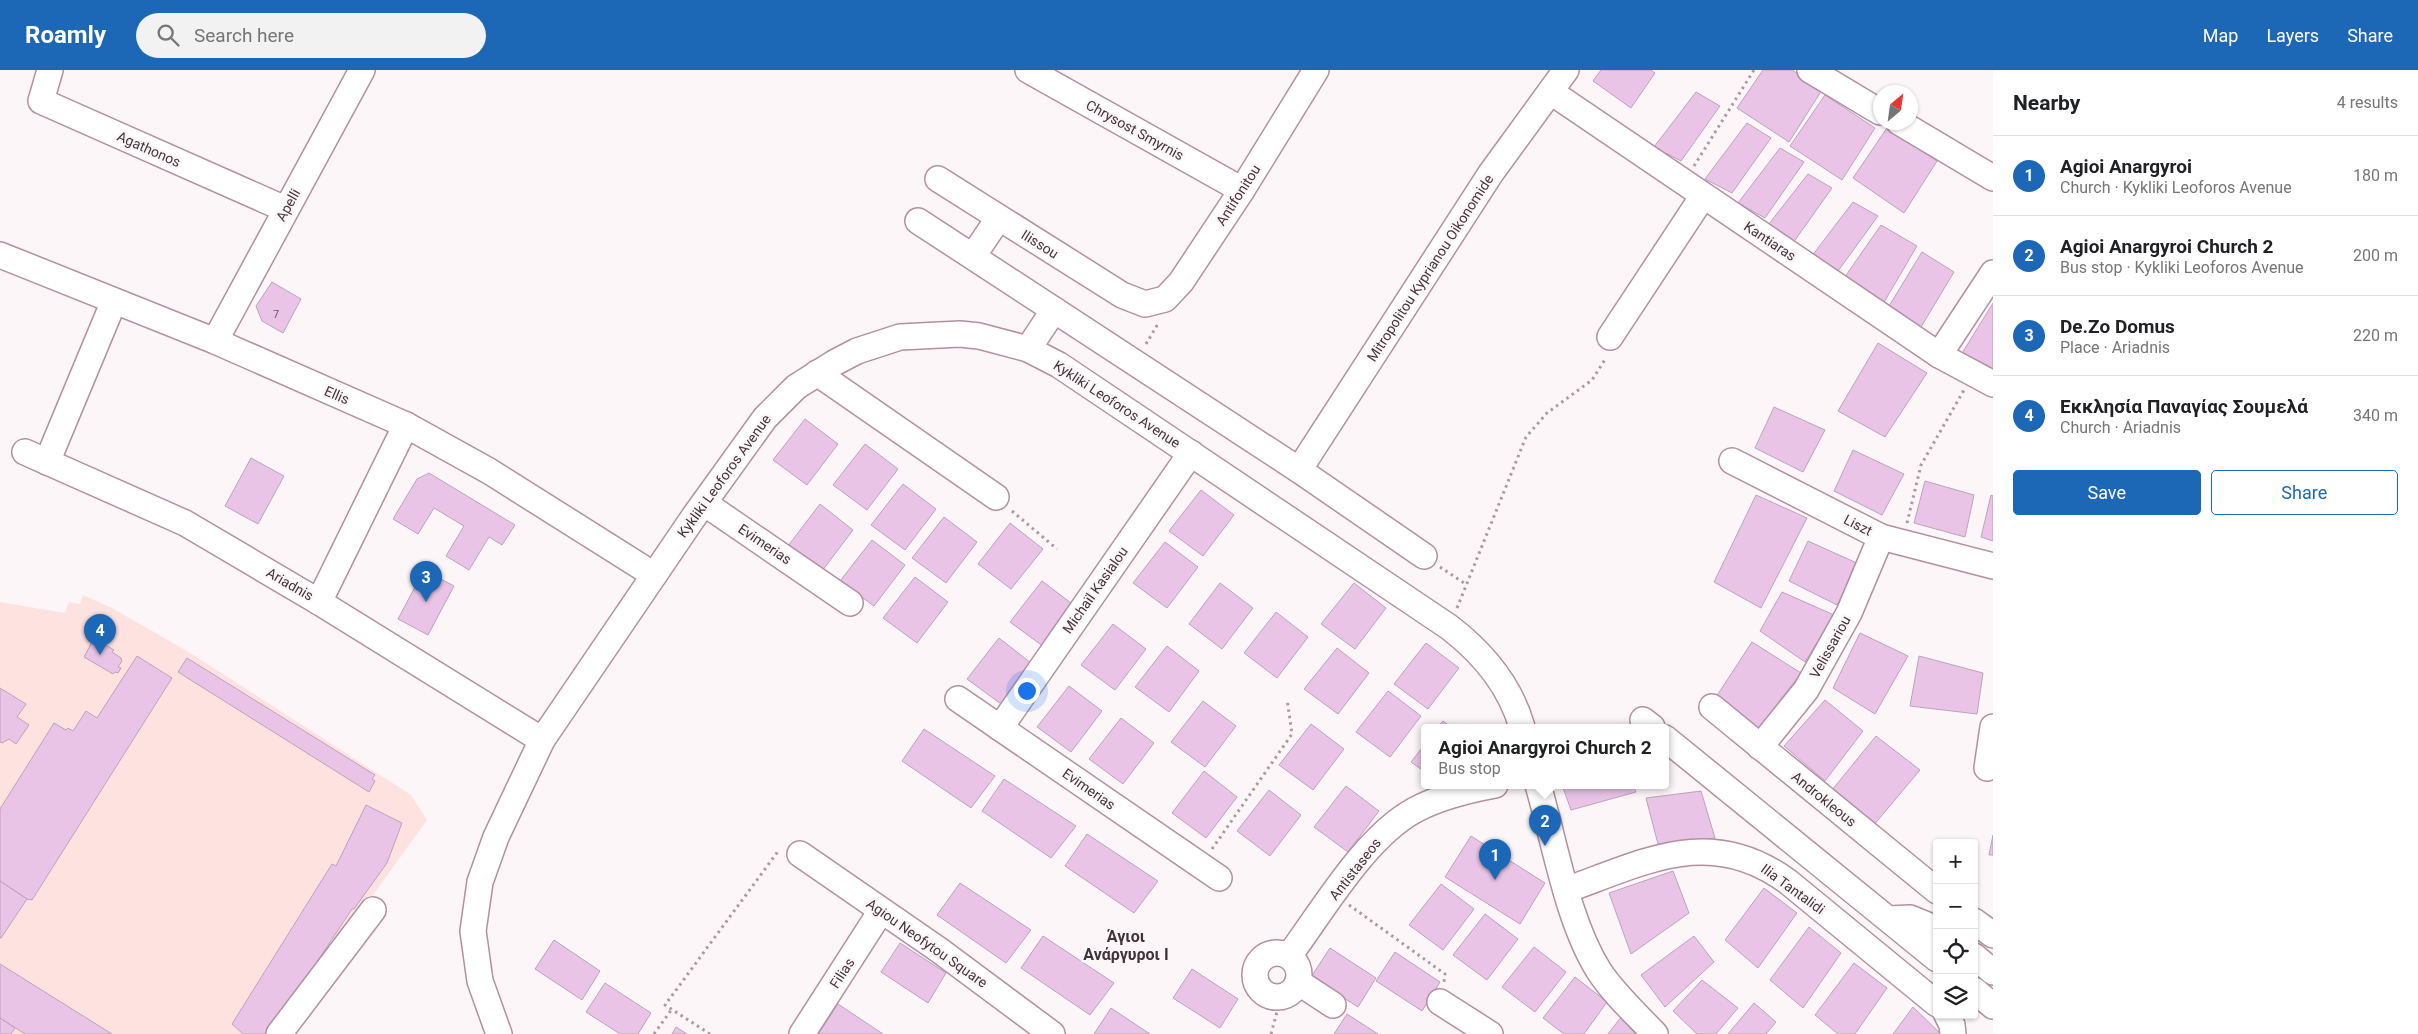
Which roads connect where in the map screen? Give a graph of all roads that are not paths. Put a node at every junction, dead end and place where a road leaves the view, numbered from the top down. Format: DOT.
graph roads {
  1 [pos="50,70"];
  2 [pos="1028,70"];
  3 [pos="1316,70"];
  4 [pos="1566,70"];
  5 [pos="1810,70"];
  6 [pos="358,71"];
  7 [pos="1551,92"];
  8 [pos="1873,108"];
  9 [pos="1912,130"];
  10 [pos="1993,178"];
  11 [pos="938,179"];
  12 [pos="1242,190"];
  13 [pos="1693,190"];
  14 [pos="285,209"];
  15 [pos="998,219"];
  16 [pos="918,221"];
  17 [pos="0,256"];
  18 [pos="973,256"];
  19 [pos="1993,273"];
  20 [pos="114,301"];
  21 [pos="1155,302"];
  22 [pos="1054,310"];
  23 [pos="1610,338"];
  24 [pos="215,341"];
  25 [pos="1028,349"];
  26 [pos="1939,355"];
  27 [pos="817,373"];
  28 [pos="1983,380"];
  29 [pos="406,425"];
  30 [pos="1191,453"];
  31 [pos="1732,461"];
  32 [pos="1299,470"];
  33 [pos="996,497"];
  34 [pos="704,502"];
  35 [pos="1891,540"];
  36 [pos="1424,556"];
  37 [pos="1993,566"];
  38 [pos="654,574"];
  39 [pos="319,602"];
  40 [pos="850,602"];
  41 [pos="958,699"];
  42 [pos="1712,707"];
  43 [pos="1521,724"];
  44 [pos="1993,727"];
  45 [pos="1000,728"];
  46 [pos="542,740"];
  47 [pos="1669,741"];
  48 [pos="1760,748"];
  49 [pos="1987,768"];
  50 [pos="1479,789"];
  51 [pos="1539,789"];
  52 [pos="800,854"];
  53 [pos="1210,872"];
  54 [pos="1933,888"];
  55 [pos="1566,890"];
  56 [pos="372,910"];
  57 [pos="881,911"];
  58 [pos="1890,919"];
  59 [pos="1978,924"];
  60 [pos="1933,926"];
  61 [pos="1993,935"];
  62 [pos="1290,956"];
  63 [pos="1933,956"];
  64 [pos="1978,959"];
  65 [pos="1993,972"];
  66 [pos="1289,990"];
  67 [pos="1978,993"];
  68 [pos="1933,1001"];
  69 [pos="1440,1002"];
  70 [pos="1333,1005"];
  71 [pos="1993,1006"];
  72 [pos="1949,1019"];
  73 [pos="279,1034"];
  74 [pos="499,1034"];
  75 [pos="802,1034"];
  76 [pos="1052,1034"];
  77 [pos="1490,1034"];
  78 [pos="1655,1034"];
  79 [pos="1953,1034"];
  1 -- 14 [label="street, Agathonos"];
  2 -- 12 [label="street, Chrysost Smyrnis"];
  3 -- 12 [label="street, Antifonitou"];
  4 -- 7 [label="street, Mitropolitou Kyprianou Oikonomide"];
  5 -- 8 [label="street"];
  6 -- 14 [label="street, Apelli"];
  7 -- 13 [label="street, Kantiaras"];
  7 -- 32 [label="street, Mitropolitou Kyprianou Oikonomide"];
  9 -- 10 [label="street"];
  11 -- 15 [label="street, Ilissou"];
  12 -- 21 [label="street, Antifonitou"];
  13 -- 23 [label="street"];
  13 -- 26 [label="street, Kantiaras"];
  14 -- 24 [label="street, Apelli"];
  15 -- 18 [label="street"];
  15 -- 21 [label="street, Ilissou"];
  16 -- 18 [label="street"];
  17 -- 20 [label="street, Ellis"];
  18 -- 22 [label="street"];
  19 -- 26 [label="street"];
  20 -- 24 [label="street, Ellis"];
  20 -- 39 [label="street, Ariadnis"];
  22 -- 25 [label="street"];
  22 -- 32 [label="street"];
  24 -- 29 [label="street, Ellis"];
  25 -- 27 [label="street, Kykliki Leoforos Avenue"];
  25 -- 30 [label="street, Kykliki Leoforos Avenue"];
  26 -- 28 [label="street, Kantiaras"];
  27 -- 33 [label="street"];
  27 -- 34 [label="street, Kykliki Leoforos Avenue"];
  29 -- 38 [label="street, Ellis"];
  29 -- 39 [label="street"];
  30 -- 43 [label="street, Kykliki Leoforos Avenue"];
  30 -- 45 [label="street, Michaïl Kasialou"];
  31 -- 35 [label="street, Liszt"];
  32 -- 36 [label="street"];
  34 -- 38 [label="street, Kykliki Leoforos Avenue"];
  34 -- 40 [label="street, Evimerias"];
  35 -- 37 [label="street, Liszt"];
  35 -- 48 [label="street, Velissariou"];
  38 -- 46 [label="street, Kykliki Leoforos Avenue"];
  39 -- 46 [label="street, Ariadnis"];
  41 -- 45 [label="street, Evimerias"];
  42 -- 48 [label="street, Androkleous"];
  44 -- 49 [label="street"];
  45 -- 53 [label="street, Evimerias"];
  46 -- 74 [label="street, Kykliki Leoforos Avenue"];
  47 -- 58 [label="street"];
  48 -- 54 [label="street, Androkleous"];
  50 -- 62 [label="street, Antistaseos"];
  51 -- 55 [label="street"];
  52 -- 57 [label="street, Agiou Neofytou Square"];
  55 -- 68 [label="street, Ilia Tantalidi"];
  55 -- 78 [label="street"];
  56 -- 73 [label="street"];
  57 -- 75 [label="street, Filias"];
  57 -- 76 [label="street, Agiou Neofytou Square"];
  58 -- 60 [label="street"];
  58 -- 63 [label="street"];
  59 -- 61 [label="street"];
  62 -- 66 [label="street"];
  62 -- 66 [label="street"];
  64 -- 65 [label="street"];
  66 -- 70 [label="street"];
  67 -- 71 [label="street"];
  69 -- 77 [label="street"];
  72 -- 79 [label="street"];
}
